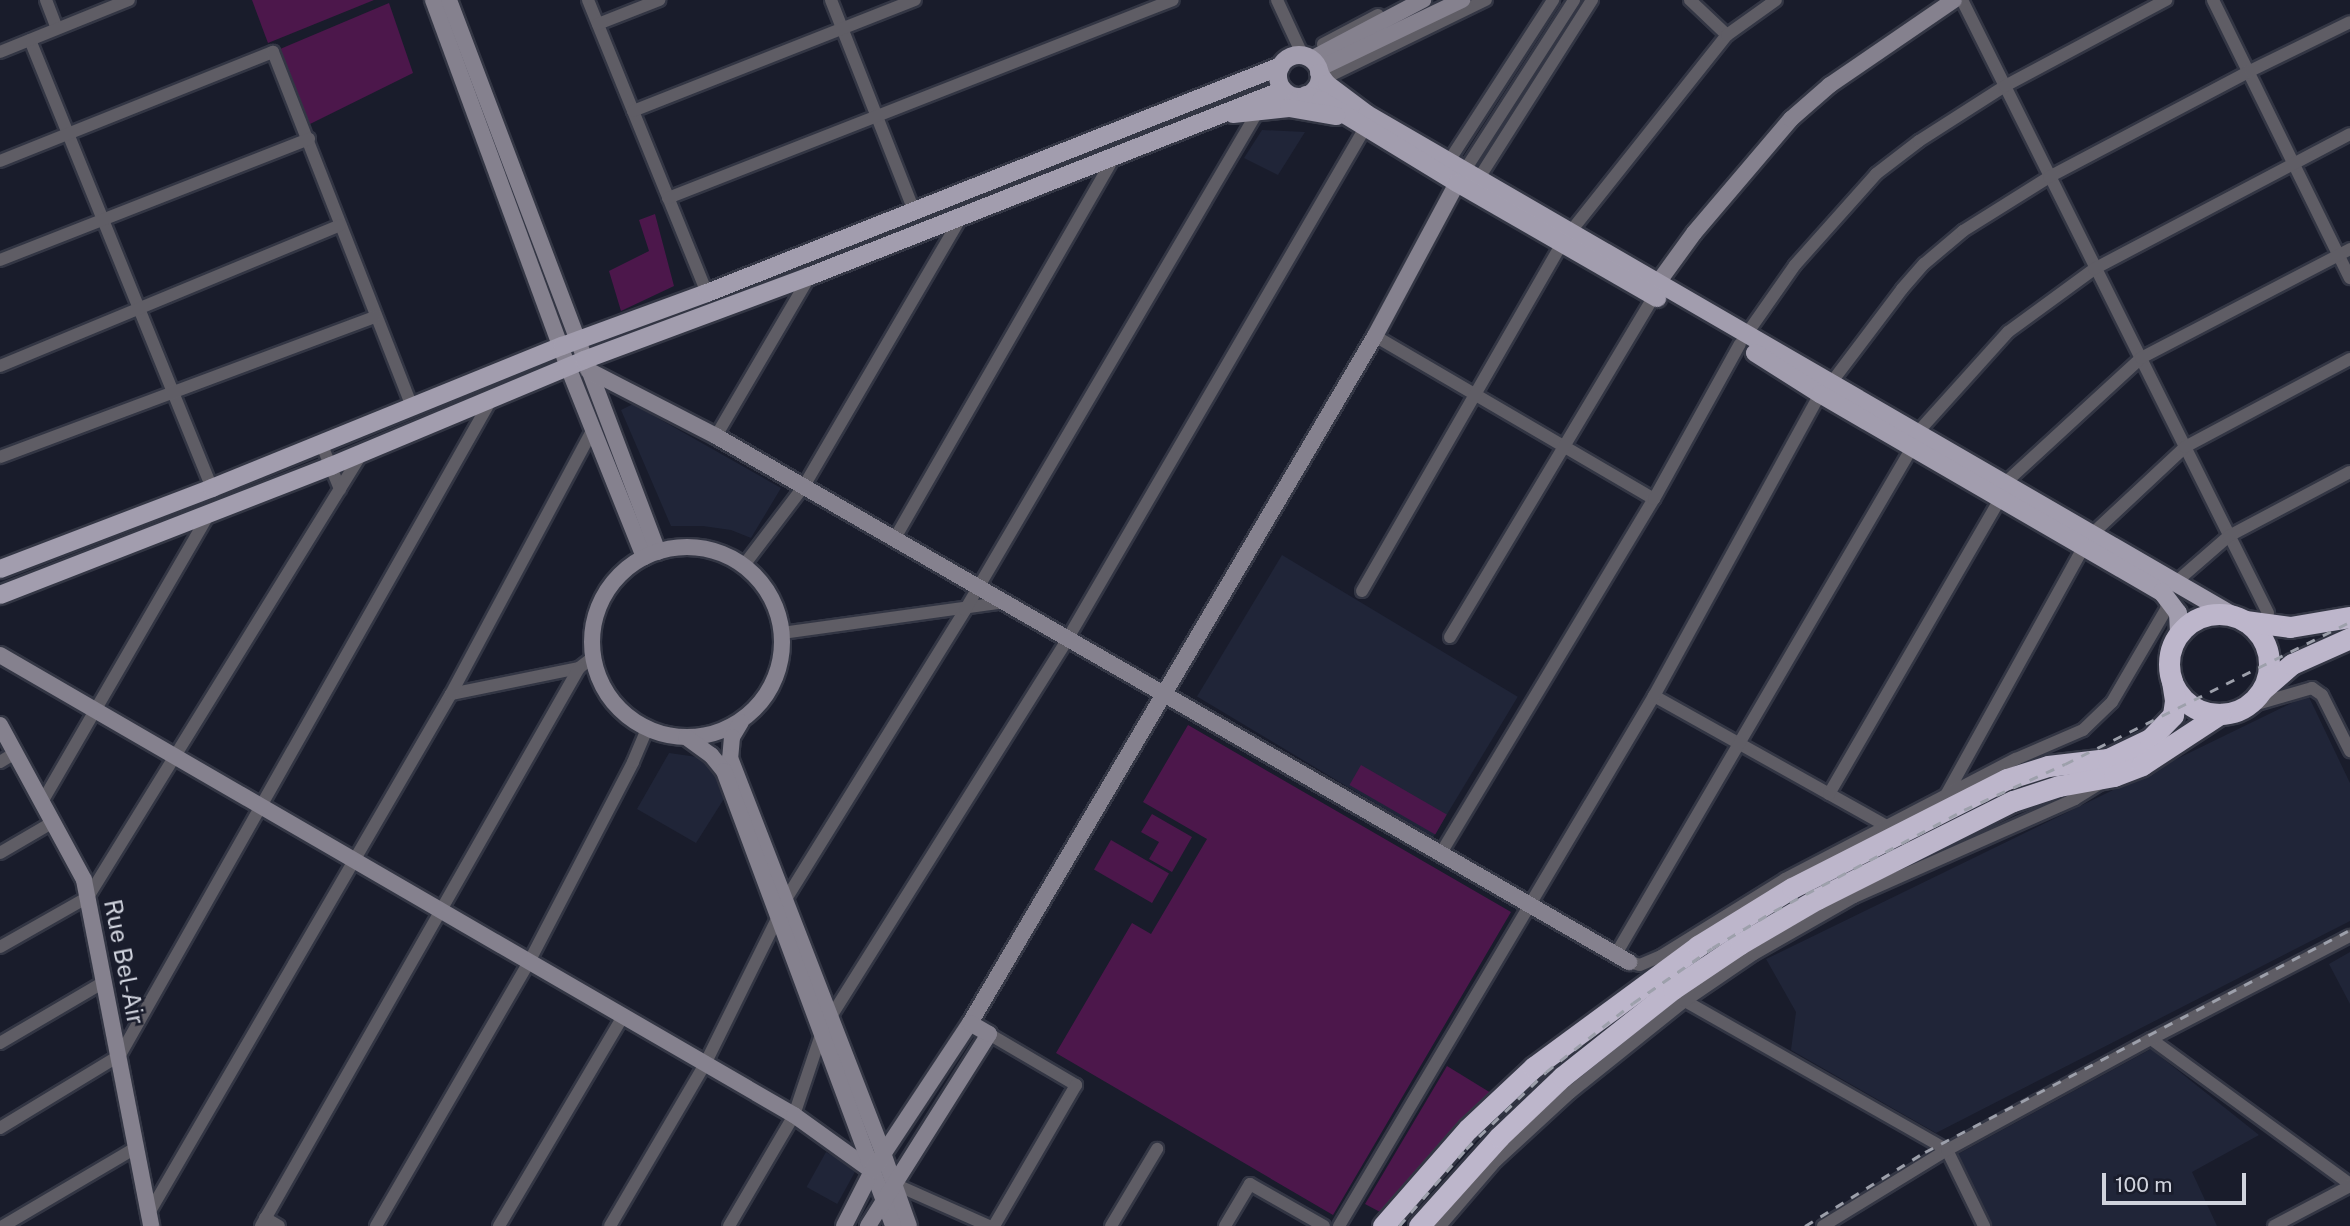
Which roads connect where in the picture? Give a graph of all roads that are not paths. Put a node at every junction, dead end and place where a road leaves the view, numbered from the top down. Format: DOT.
graph roads {
  1 [pos="47,0"];
  2 [pos="129,0"];
  3 [pos="433,0"];
  4 [pos="449,0"];
  5 [pos="588,0"];
  6 [pos="659,0"];
  7 [pos="831,0"];
  8 [pos="915,0"];
  9 [pos="1173,0"];
  10 [pos="1278,0"];
  11 [pos="1408,0"];
  12 [pos="1423,0"];
  13 [pos="1462,0"];
  14 [pos="1486,0"];
  15 [pos="1553,0"];
  16 [pos="1574,0"];
  17 [pos="1592,0"];
  18 [pos="1690,0"];
  19 [pos="1776,0"];
  20 [pos="1954,0"];
  21 [pos="1962,0"];
  22 [pos="2166,0"];
  23 [pos="2213,0"];
  24 [pos="2350,23"];
  25 [pos="598,24"];
  26 [pos="57,28"];
  27 [pos="842,29"];
  28 [pos="1727,35"];
  29 [pos="30,40"];
  30 [pos="0,52"];
  31 [pos="1313,65"];
  32 [pos="1281,66"];
  33 [pos="2250,71"];
  34 [pos="2004,86"];
  35 [pos="1283,90"];
  36 [pos="1306,95"];
  37 [pos="633,111"];
  38 [pos="1258,111"];
  39 [pos="877,116"];
  40 [pos="1192,124"];
  41 [pos="1357,124"];
  42 [pos="68,134"];
  43 [pos="2350,134"];
  44 [pos="309,139"];
  45 [pos="1116,154"];
  46 [pos="0,160"];
  47 [pos="1449,161"];
  48 [pos="2293,162"];
  49 [pos="1467,177"];
  50 [pos="2049,177"];
  51 [pos="668,198"];
  52 [pos="914,211"];
  53 [pos="963,214"];
  54 [pos="103,219"];
  55 [pos="340,225"];
  56 [pos="1567,237"];
  57 [pos="2344,252"];
  58 [pos="0,260"];
  59 [pos="2094,269"];
  60 [pos="810,276"];
  61 [pos="2350,278"];
  62 [pos="1656,290"];
  63 [pos="707,293"];
  64 [pos="139,307"];
  65 [pos="375,317"];
  66 [pos="1375,337"];
  67 [pos="1743,340"];
  68 [pos="570,343"];
  69 [pos="2141,358"];
  70 [pos="2350,359"];
  71 [pos="0,366"];
  72 [pos="580,366"];
  73 [pos="1826,388"];
  74 [pos="173,392"];
  75 [pos="1475,394"];
  76 [pos="492,397"];
  77 [pos="412,407"];
  78 [pos="593,429"];
  79 [pos="716,436"];
  80 [pos="1915,440"];
  81 [pos="321,443"];
  82 [pos="1564,446"];
  83 [pos="2185,447"];
  84 [pos="363,452"];
  85 [pos="0,457"];
  86 [pos="331,466"];
  87 [pos="2350,472"];
  88 [pos="804,486"];
  89 [pos="212,488"];
  90 [pos="340,489"];
  91 [pos="2002,491"];
  92 [pos="1654,499"];
  93 [pos="210,512"];
  94 [pos="2229,536"];
  95 [pos="895,538"];
  96 [pos="2088,540"];
  97 [pos="651,554"];
  98 [pos="744,565"];
  99 [pos="0,569"];
  100 [pos="979,587"];
  101 [pos="2169,587"];
  102 [pos="1362,591"];
  103 [pos="0,595"];
  104 [pos="1005,602"];
  105 [pos="965,610"];
  106 [pos="2267,613"];
  107 [pos="2350,617"];
  108 [pos="2239,618"];
  109 [pos="782,633"];
  110 [pos="2179,635"];
  111 [pos="1450,637"];
  112 [pos="1068,638"];
  113 [pos="2350,638"];
  114 [pos="0,655"];
  115 [pos="586,663"];
  116 [pos="2172,681"];
  117 [pos="2261,691"];
  118 [pos="451,694"];
  119 [pos="1164,694"];
  120 [pos="1654,696"];
  121 [pos="2244,708"];
  122 [pos="96,710"];
  123 [pos="2220,714"];
  124 [pos="742,720"];
  125 [pos="0,725"];
  126 [pos="647,729"];
  127 [pos="686,737"];
  128 [pos="1739,744"];
  129 [pos="2350,751"];
  130 [pos="15,753"];
  131 [pos="176,757"];
  132 [pos="0,762"];
  133 [pos="1829,794"];
  134 [pos="1944,798"];
  135 [pos="42,802"];
  136 [pos="262,807"];
  137 [pos="53,822"];
  138 [pos="1887,826"];
  139 [pos="1968,833"];
  140 [pos="0,853"];
  141 [pos="1441,853"];
  142 [pos="354,860"];
  143 [pos="88,897"];
  144 [pos="786,899"];
  145 [pos="1529,904"];
  146 [pos="441,911"];
  147 [pos="777,919"];
  148 [pos="2350,936"];
  149 [pos="0,947"];
  150 [pos="1623,958"];
  151 [pos="529,962"];
  152 [pos="104,982"];
  153 [pos="1685,1001"];
  154 [pos="623,1016"];
  155 [pos="830,1018"];
  156 [pos="970,1023"];
  157 [pos="989,1034"];
  158 [pos="821,1035"];
  159 [pos="2151,1039"];
  160 [pos="0,1043"];
  161 [pos="120,1055"];
  162 [pos="705,1064"];
  163 [pos="794,1115"];
  164 [pos="0,1128"];
  165 [pos="137,1147"];
  166 [pos="1157,1149"];
  167 [pos="1947,1150"];
  168 [pos="884,1153"];
  169 [pos="872,1171"];
  170 [pos="892,1183"];
  171 [pos="2350,1185"];
  172 [pos="883,1199"];
  173 [pos="263,1222"];
  174 [pos="151,1223"];
  175 [pos="3,1226"];
  176 [pos="279,1226"];
  177 [pos="376,1226"];
  178 [pos="499,1226"];
  179 [pos="610,1226"];
  180 [pos="729,1226"];
  181 [pos="844,1226"];
  182 [pos="868,1226"];
  183 [pos="893,1226"];
  184 [pos="909,1226"];
  185 [pos="991,1226"];
  186 [pos="1111,1226"];
  187 [pos="1225,1226"];
  188 [pos="1324,1226"];
  189 [pos="1339,1226"];
  190 [pos="1383,1226"];
  191 [pos="1419,1226"];
  192 [pos="1440,1226"];
  193 [pos="1823,1226"];
  194 [pos="1984,1226"];
  195 [pos="2274,1226"];
  1 -- 26 [label="street"];
  2 -- 26 [label="street"];
  3 -- 68 [label="street"];
  4 -- 68 [label="street"];
  5 -- 25 [label="street"];
  6 -- 25 [label="street"];
  7 -- 27 [label="street"];
  8 -- 27 [label="street"];
  9 -- 39 [label="street"];
  10 -- 31 [label="street"];
  11 -- 31 [label="street"];
  12 -- 31 [label="street"];
  13 -- 31 [label="street"];
  14 -- 31 [label="street"];
  15 -- 47 [label="street"];
  16 -- 49 [label="street"];
  17 -- 49 [label="street"];
  18 -- 28 [label="street"];
  19 -- 28 [label="street"];
  20 -- 62 [label="street"];
  21 -- 34 [label="street"];
  22 -- 34 [label="street"];
  23 -- 33 [label="street"];
  24 -- 33 [label="street"];
  25 -- 37 [label="street"];
  26 -- 29 [label="street"];
  27 -- 37 [label="street"];
  27 -- 39 [label="street"];
  28 -- 56 [label="street"];
  29 -- 30 [label="street"];
  29 -- 42 [label="street"];
  31 -- 32 [label="main road"];
  31 -- 36 [label="main road"];
  31 -- 47 [label="main road"];
  32 -- 35 [label="main road"];
  32 -- 52 [label="main road"];
  33 -- 48 [label="street"];
  33 -- 50 [label="street"];
  34 -- 50 [label="street"];
  34 -- 67 [label="street"];
  35 -- 36 [label="main road"];
  35 -- 40 [label="main road"];
  36 -- 41 [label="main road"];
  37 -- 51 [label="street"];
  38 -- 40 [label="main road"];
  38 -- 41 [label="main road"];
  38 -- 100 [label="street"];
  39 -- 51 [label="street"];
  39 -- 52 [label="street"];
  40 -- 45 [label="main road"];
  41 -- 49 [label="main road"];
  41 -- 112 [label="street"];
  42 -- 44 [label="street"];
  42 -- 46 [label="street"];
  42 -- 54 [label="street"];
  43 -- 48 [label="street"];
  44 -- 54 [label="street"];
  44 -- 55 [label="street"];
  45 -- 53 [label="main road"];
  45 -- 95 [label="street"];
  47 -- 49 [label="main road"];
  48 -- 57 [label="street"];
  48 -- 59 [label="street"];
  49 -- 56 [label="main road"];
  49 -- 66 [label="street"];
  50 -- 59 [label="street"];
  50 -- 73 [label="street"];
  51 -- 63 [label="street"];
  52 -- 63 [label="main road"];
  53 -- 60 [label="main road"];
  53 -- 88 [label="street"];
  54 -- 58 [label="street"];
  54 -- 64 [label="street"];
  55 -- 64 [label="street"];
  55 -- 65 [label="street"];
  56 -- 62 [label="main road"];
  56 -- 75 [label="street"];
  57 -- 61 [label="street"];
  57 -- 69 [label="street"];
  59 -- 69 [label="street"];
  59 -- 80 [label="street"];
  60 -- 72 [label="main road"];
  60 -- 79 [label="street"];
  62 -- 67 [label="main road"];
  62 -- 82 [label="street"];
  63 -- 68 [label="main road"];
  64 -- 71 [label="street"];
  64 -- 74 [label="street"];
  65 -- 74 [label="street"];
  65 -- 77 [label="street"];
  66 -- 75 [label="street"];
  66 -- 119 [label="street"];
  67 -- 73 [label="main road"];
  67 -- 92 [label="street"];
  68 -- 72 [label="street"];
  68 -- 77 [label="main road"];
  69 -- 83 [label="street"];
  69 -- 91 [label="street"];
  70 -- 83 [label="street"];
  72 -- 76 [label="main road"];
  72 -- 78 [label="street"];
  72 -- 79 [label="street"];
  72 -- 97 [label="street"];
  73 -- 80 [label="main road"];
  73 -- 120 [label="street"];
  74 -- 85 [label="street"];
  74 -- 89 [label="street"];
  75 -- 82 [label="street"];
  75 -- 102 [label="street"];
  76 -- 84 [label="main road"];
  76 -- 136 [label="street"];
  77 -- 81 [label="main road"];
  78 -- 97 [label="street"];
  78 -- 118 [label="street"];
  79 -- 88 [label="street"];
  80 -- 91 [label="main road"];
  80 -- 128 [label="street"];
  81 -- 86 [label="street"];
  81 -- 89 [label="main road"];
  82 -- 92 [label="street"];
  82 -- 111 [label="street"];
  83 -- 94 [label="street"];
  83 -- 96 [label="street"];
  84 -- 86 [label="main road"];
  84 -- 90 [label="street"];
  86 -- 90 [label="street"];
  86 -- 93 [label="main road"];
  87 -- 94 [label="street"];
  88 -- 95 [label="street"];
  88 -- 98 [label="street"];
  89 -- 99 [label="main road"];
  90 -- 131 [label="street"];
  91 -- 96 [label="main road"];
  91 -- 133 [label="street"];
  92 -- 141 [label="street"];
  93 -- 103 [label="main road"];
  93 -- 122 [label="street"];
  94 -- 101 [label="street"];
  94 -- 106 [label="street"];
  95 -- 100 [label="street"];
  96 -- 101 [label="main road"];
  96 -- 134 [label="street"];
  97 -- 98 [label="street"];
  97 -- 115 [label="street"];
  98 -- 109 [label="street"];
  100 -- 104 [label="street"];
  100 -- 105 [label="street"];
  101 -- 108 [label="main road"];
  101 -- 110 [label="main road"];
  101 -- 134 [label="street"];
  104 -- 105 [label="street"];
  104 -- 112 [label="street"];
  105 -- 109 [label="street"];
  105 -- 144 [label="street"];
  107 -- 108 [label="highway"];
  108 -- 110 [label="highway"];
  108 -- 117 [label="highway"];
  109 -- 124 [label="street"];
  110 -- 116 [label="highway"];
  112 -- 119 [label="street"];
  112 -- 155 [label="street"];
  113 -- 117 [label="highway"];
  114 -- 122 [label="street"];
  115 -- 118 [label="street"];
  115 -- 126 [label="street"];
  115 -- 146 [label="street"];
  116 -- 123 [label="highway"];
  116 -- 190 [label="highway"];
  117 -- 121 [label="highway"];
  118 -- 142 [label="street"];
  119 -- 141 [label="street"];
  119 -- 156 [label="street"];
  120 -- 128 [label="street"];
  120 -- 145 [label="street"];
  121 -- 123 [label="highway"];
  121 -- 129 [label="street"];
  122 -- 131 [label="street"];
  122 -- 135 [label="street"];
  123 -- 139 [label="highway"];
  124 -- 127 [label="street"];
  124 -- 144 [label="street"];
  125 -- 130 [label="street, Rue Bel-Air"];
  126 -- 127 [label="street"];
  126 -- 151 [label="street"];
  127 -- 147 [label="street"];
  128 -- 133 [label="street"];
  128 -- 150 [label="street"];
  130 -- 132 [label="street"];
  130 -- 135 [label="street, Rue Bel-Air"];
  131 -- 136 [label="street"];
  131 -- 143 [label="street"];
  133 -- 138 [label="street"];
  134 -- 138 [label="street"];
  135 -- 137 [label="street, Rue Bel-Air"];
  136 -- 142 [label="street"];
  136 -- 161 [label="street"];
  137 -- 140 [label="street"];
  137 -- 143 [label="street, Rue Bel-Air"];
  138 -- 150 [label="street"];
  139 -- 153 [label="street"];
  139 -- 191 [label="highway"];
  141 -- 145 [label="street"];
  142 -- 146 [label="street"];
  142 -- 174 [label="street"];
  143 -- 149 [label="street"];
  143 -- 152 [label="street, Rue Bel-Air"];
  144 -- 155 [label="street"];
  145 -- 150 [label="street"];
  145 -- 189 [label="street"];
  146 -- 151 [label="street"];
  146 -- 173 [label="street"];
  147 -- 158 [label="street"];
  147 -- 162 [label="street"];
  148 -- 159 [label="street"];
  151 -- 154 [label="street"];
  151 -- 177 [label="street"];
  152 -- 160 [label="street"];
  152 -- 161 [label="street, Rue Bel-Air"];
  153 -- 167 [label="street"];
  153 -- 192 [label="street"];
  154 -- 162 [label="street"];
  154 -- 178 [label="street"];
  155 -- 168 [label="street"];
  156 -- 157 [label="street"];
  156 -- 168 [label="street"];
  157 -- 170 [label="street"];
  157 -- 185 [label="street"];
  158 -- 163 [label="street"];
  158 -- 169 [label="street"];
  159 -- 167 [label="street"];
  159 -- 171 [label="street"];
  161 -- 164 [label="street"];
  161 -- 165 [label="street, Rue Bel-Air"];
  162 -- 163 [label="street"];
  162 -- 179 [label="street"];
  163 -- 169 [label="street"];
  163 -- 180 [label="street"];
  165 -- 174 [label="street, Rue Bel-Air"];
  165 -- 175 [label="street"];
  166 -- 186 [label="street"];
  167 -- 193 [label="street"];
  167 -- 194 [label="street"];
  168 -- 169 [label="street"];
  168 -- 170 [label="street"];
  169 -- 172 [label="street"];
  169 -- 181 [label="street"];
  170 -- 172 [label="street"];
  170 -- 184 [label="street"];
  170 -- 185 [label="street"];
  171 -- 195 [label="street"];
  172 -- 182 [label="street"];
  172 -- 183 [label="street"];
  173 -- 176 [label="street"];
  187 -- 188 [label="street"];
}
